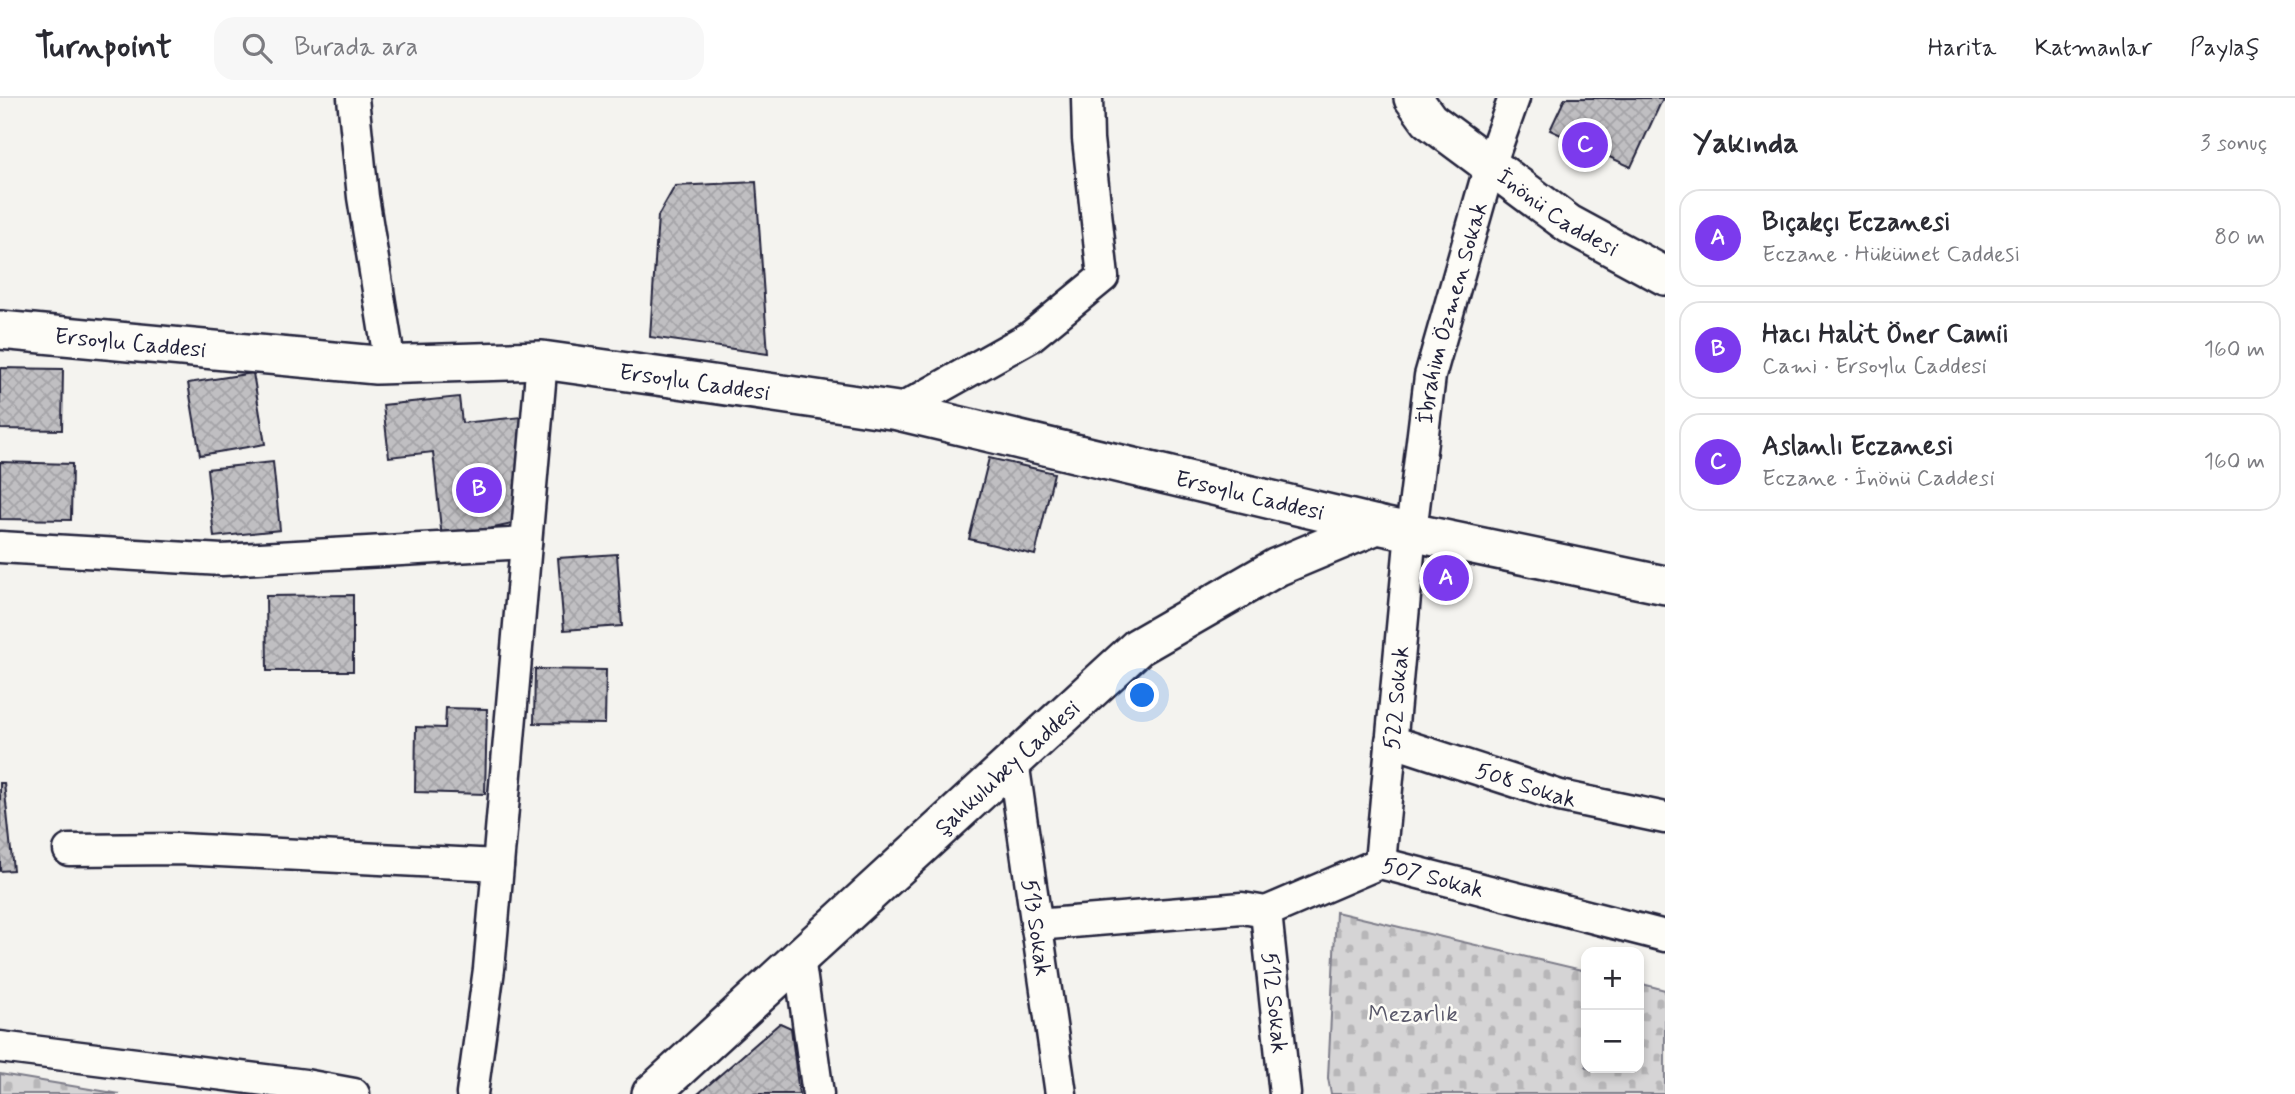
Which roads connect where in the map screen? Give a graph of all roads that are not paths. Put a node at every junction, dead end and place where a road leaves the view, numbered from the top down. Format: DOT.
graph roads {
  1 [pos="353,98"];
  2 [pos="1087,98"];
  3 [pos="1413,98"];
  4 [pos="1514,98"];
  5 [pos="1490,165"];
  6 [pos="1665,276"];
  7 [pos="0,330"];
  8 [pos="542,360"];
  9 [pos="390,365"];
  10 [pos="898,411"];
  11 [pos="1394,528"];
  12 [pos="526,543"];
  13 [pos="0,547"];
  14 [pos="1665,585"];
  15 [pos="1391,741"];
  16 [pos="1013,761"];
  17 [pos="1665,818"];
  18 [pos="69,850"];
  19 [pos="1380,863"];
  20 [pos="498,865"];
  21 [pos="1266,912"];
  22 [pos="1037,925"];
  23 [pos="1665,936"];
  24 [pos="799,957"];
  25 [pos="0,1047"];
  26 [pos="355,1094"];
  27 [pos="472,1094"];
  28 [pos="651,1094"];
  29 [pos="818,1094"];
  30 [pos="1061,1094"];
  31 [pos="1285,1094"];
  1 -- 9 [label="street"];
  2 -- 10 [label="street"];
  3 -- 5 [label="street, İnönü Caddesi"];
  4 -- 5 [label="street, İbrahim Özmen Sokak"];
  5 -- 6 [label="street, İnönü Caddesi"];
  5 -- 11 [label="street, İbrahim Özmen Sokak"];
  7 -- 9 [label="street, Ersoylu Caddesi"];
  8 -- 9 [label="street, Ersoylu Caddesi"];
  8 -- 10 [label="street, Ersoylu Caddesi"];
  8 -- 12 [label="street"];
  10 -- 11 [label="street, Ersoylu Caddesi"];
  11 -- 14 [label="street, Ersoylu Caddesi"];
  11 -- 15 [label="street, 522 Sokak"];
  11 -- 16 [label="street, Şahkulubey Caddesi"];
  12 -- 13 [label="street"];
  12 -- 20 [label="street"];
  15 -- 17 [label="street, 508 Sokak"];
  15 -- 19 [label="street, 522 Sokak"];
  16 -- 22 [label="street, 513 Sokak"];
  16 -- 24 [label="street, Şahkulubey Caddesi"];
  18 -- 20 [label="street"];
  19 -- 21 [label="street, 507 Sokak"];
  19 -- 23 [label="street, 507 Sokak"];
  20 -- 27 [label="street"];
  21 -- 22 [label="street, 507 Sokak"];
  21 -- 31 [label="street, 512 Sokak"];
  22 -- 30 [label="street, 513 Sokak"];
  24 -- 28 [label="street, Şahkulubey Caddesi"];
  24 -- 29 [label="street"];
  25 -- 26 [label="street"];
}
